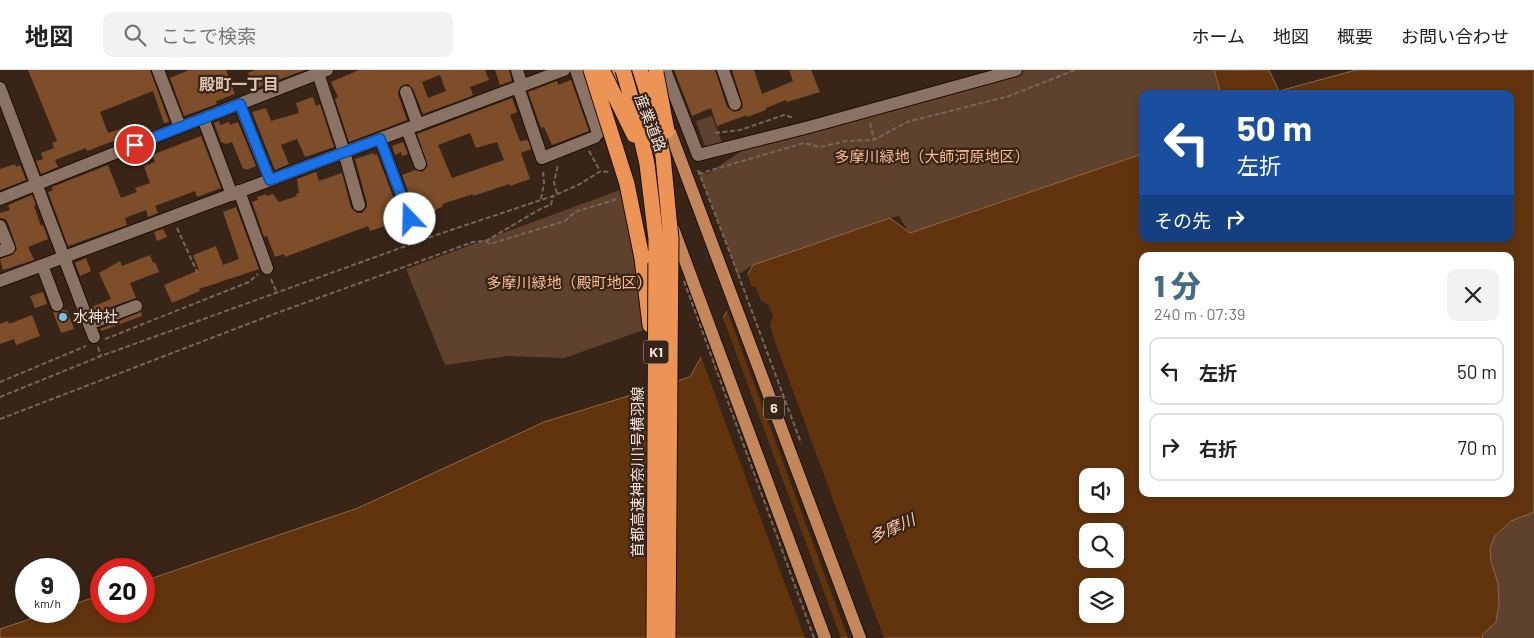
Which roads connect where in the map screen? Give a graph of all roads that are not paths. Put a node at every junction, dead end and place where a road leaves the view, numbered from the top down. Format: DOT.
graph roads {
  1 [pos="158,70"];
  2 [pos="517,70"];
  3 [pos="564,70"];
  4 [pos="576,70"];
  5 [pos="591,70"];
  6 [pos="602,70"];
  7 [pos="612,70"];
  8 [pos="623,70"];
  9 [pos="640,70"];
  10 [pos="647,70"];
  11 [pos="655,70"];
  12 [pos="665,70"];
  13 [pos="723,70"];
  14 [pos="1016,70"];
  15 [pos="321,71"];
  16 [pos="520,86"];
  17 [pos="0,88"];
  18 [pos="406,92"];
  19 [pos="240,104"];
  20 [pos="735,104"];
  21 [pos="203,118"];
  22 [pos="180,127"];
  23 [pos="412,127"];
  24 [pos="380,139"];
  25 [pos="344,152"];
  26 [pos="420,164"];
  27 [pos="270,180"];
  28 [pos="37,184"];
  29 [pos="654,187"];
  30 [pos="235,193"];
  31 [pos="0,199"];
  32 [pos="359,205"];
  33 [pos="410,219"];
  34 [pos="0,226"];
  35 [pos="671,239"];
  36 [pos="0,251"];
  37 [pos="64,256"];
  38 [pos="42,265"];
  39 [pos="267,268"];
  40 [pos="0,280"];
  41 [pos="57,305"];
  42 [pos="136,306"];
  43 [pos="89,324"];
  44 [pos="95,341"];
  45 [pos="656,378"];
  46 [pos="654,638"];
  47 [pos="668,638"];
  48 [pos="825,638"];
  49 [pos="860,638"];
  1 -- 22 [label="street"];
  2 -- 16 [label="street"];
  3 -- 16 [label="street"];
  4 -- 16 [label="street"];
  5 -- 45 [label="highway, bridge"];
  6 -- 29 [label="highway, bridge"];
  7 -- 29 [label="main road, 産業道路 / 6"];
  8 -- 29 [label="highway, 首都高速神奈川1号横羽線 / K1, bridge"];
  9 -- 35 [label="highway, 首都高速神奈川1号横羽線 / K1, bridge"];
  10 -- 49 [label="main road, 産業道路 / 6"];
  11 -- 35 [label="highway, bridge"];
  12 -- 14 [label="street"];
  13 -- 20 [label="street"];
  15 -- 19 [label="street"];
  15 -- 25 [label="street"];
  16 -- 23 [label="street"];
  17 -- 28 [label="street"];
  18 -- 23 [label="street"];
  19 -- 21 [label="street"];
  19 -- 27 [label="street"];
  21 -- 22 [label="street"];
  21 -- 30 [label="street"];
  22 -- 28 [label="street"];
  23 -- 24 [label="street"];
  23 -- 26 [label="street"];
  24 -- 25 [label="street"];
  24 -- 33 [label="street"];
  25 -- 27 [label="street"];
  25 -- 32 [label="street"];
  27 -- 30 [label="street"];
  28 -- 31 [label="street"];
  28 -- 37 [label="street"];
  29 -- 45 [label="highway, 首都高速神奈川1号横羽線 / K1, bridge"];
  29 -- 48 [label="main road, 6, bridge"];
  30 -- 37 [label="street"];
  30 -- 39 [label="street"];
  34 -- 36 [label="street"];
  35 -- 47 [label="highway, 首都高速神奈川1号横羽線 / K1, bridge"];
  37 -- 38 [label="street"];
  37 -- 43 [label="street"];
  38 -- 40 [label="street"];
  38 -- 41 [label="street"];
  42 -- 43 [label="street"];
  43 -- 44 [label="street"];
  45 -- 46 [label="highway, 首都高速神奈川1号横羽線 / K1, bridge"];
}
